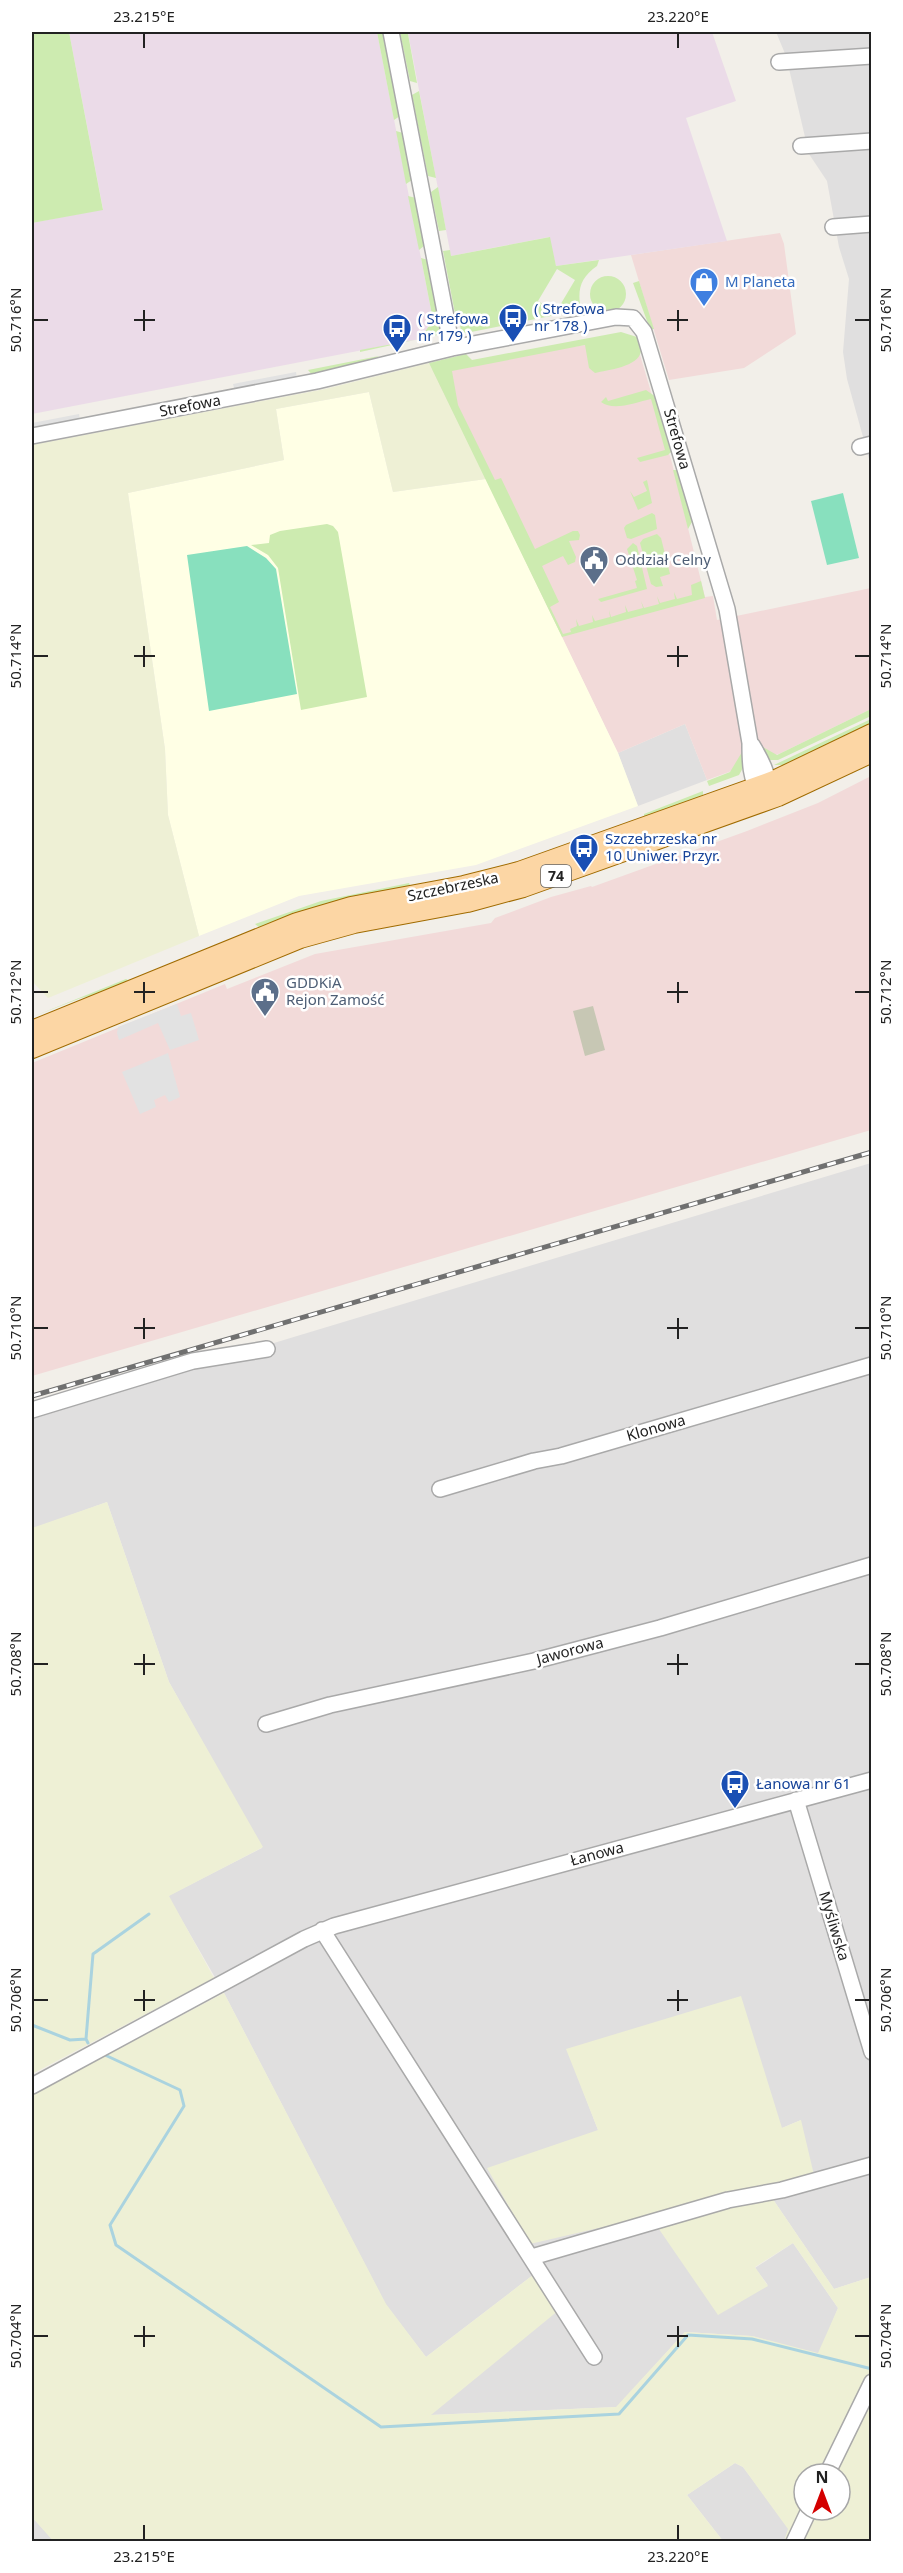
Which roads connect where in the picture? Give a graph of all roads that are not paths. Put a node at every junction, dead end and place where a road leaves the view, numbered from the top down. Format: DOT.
graph roads {
  1 [pos="392,32"];
  2 [pos="872,56"];
  3 [pos="779,62"];
  4 [pos="872,141"];
  5 [pos="801,146"];
  6 [pos="872,224"];
  7 [pos="833,227"];
  8 [pos="453,348"];
  9 [pos="32,436"];
  10 [pos="872,734"];
  11 [pos="872,752"];
  12 [pos="764,791"];
  13 [pos="32,1031"];
  14 [pos="32,1048"];
  15 [pos="267,1349"];
  16 [pos="872,1365"];
  17 [pos="32,1410"];
  18 [pos="440,1489"];
  19 [pos="872,1565"];
  20 [pos="266,1724"];
  21 [pos="872,1780"];
  22 [pos="796,1800"];
  23 [pos="322,1930"];
  24 [pos="872,2052"];
  25 [pos="32,2086"];
  26 [pos="872,2165"];
  27 [pos="532,2257"];
  28 [pos="594,2357"];
  29 [pos="872,2382"];
  30 [pos="832,2462"];
  31 [pos="803,2522"];
  32 [pos="794,2541"];
  1 -- 8 [label="street"];
  2 -- 3 [label="street"];
  4 -- 5 [label="street"];
  6 -- 7 [label="street"];
  8 -- 9 [label="street, Strefowa"];
  8 -- 12 [label="street, Strefowa"];
  10 -- 12 [label="main road, Szczebrzeska / 74"];
  11 -- 12 [label="main road, Szczebrzeska / 74"];
  12 -- 13 [label="main road, Szczebrzeska / 74"];
  12 -- 14 [label="main road, Szczebrzeska / 74"];
  15 -- 17 [label="street"];
  16 -- 18 [label="street, Klonowa"];
  19 -- 20 [label="street, Jaworowa"];
  21 -- 22 [label="street, Łanowa"];
  22 -- 23 [label="street, Łanowa"];
  22 -- 24 [label="street, Myśliwska"];
  23 -- 25 [label="street, Łanowa"];
  23 -- 27 [label="street"];
  26 -- 27 [label="street"];
  27 -- 28 [label="street"];
  29 -- 30 [label="street"];
  31 -- 32 [label="street"];
}
